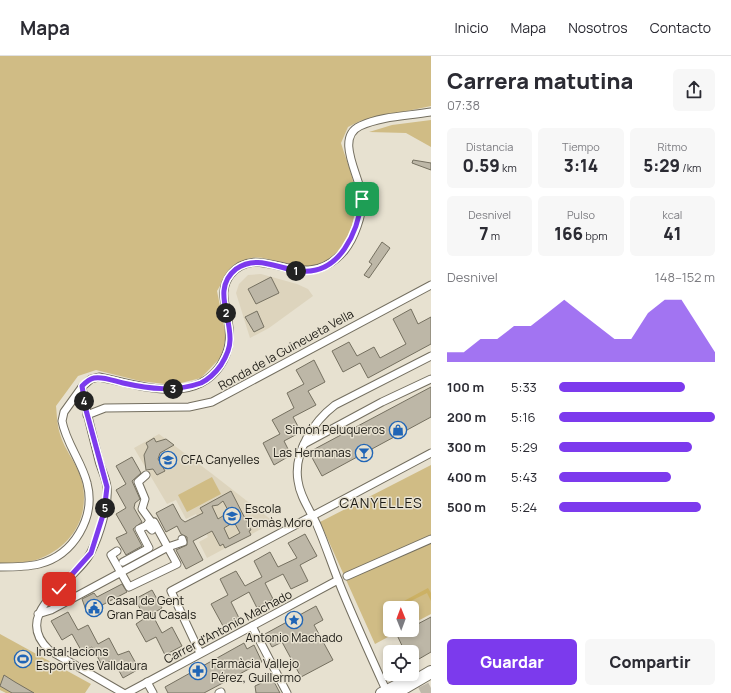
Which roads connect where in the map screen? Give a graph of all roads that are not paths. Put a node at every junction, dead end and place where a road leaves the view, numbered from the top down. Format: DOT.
graph roads {
  1 [pos="431,112"];
  2 [pos="431,285"];
  3 [pos="431,356"];
  4 [pos="431,379"];
  5 [pos="82,386"];
  6 [pos="88,415"];
  7 [pos="304,444"];
  8 [pos="431,453"];
  9 [pos="146,475"];
  10 [pos="312,516"];
  11 [pos="152,527"];
  12 [pos="167,534"];
  13 [pos="182,539"];
  14 [pos="431,539"];
  15 [pos="168,547"];
  16 [pos="117,551"];
  17 [pos="123,562"];
  18 [pos="0,567"];
  19 [pos="120,573"];
  20 [pos="347,576"];
  21 [pos="338,580"];
  22 [pos="38,614"];
  23 [pos="252,626"];
  24 [pos="200,653"];
  25 [pos="431,667"];
  26 [pos="431,672"];
  27 [pos="147,682"];
  28 [pos="387,692"];
  29 [pos="124,693"];
  30 [pos="127,693"];
  31 [pos="153,693"];
  32 [pos="287,693"];
  1 -- 5 [label="street"];
  2 -- 6 [label="street, Ronda de la Guineueta Vella"];
  3 -- 7 [label="street"];
  4 -- 7 [label="street"];
  5 -- 6 [label="street"];
  5 -- 18 [label="street"];
  6 -- 22 [label="street"];
  7 -- 10 [label="street"];
  8 -- 10 [label="street"];
  9 -- 11 [label="street"];
  10 -- 21 [label="street"];
  10 -- 24 [label="street"];
  11 -- 12 [label="street"];
  11 -- 15 [label="street"];
  11 -- 17 [label="street"];
  13 -- 15 [label="street"];
  14 -- 20 [label="street"];
  15 -- 19 [label="street"];
  15 -- 19 [label="street"];
  16 -- 19 [label="street"];
  19 -- 22 [label="street"];
  21 -- 23 [label="street, Carrer d'Antonio Machado"];
  21 -- 28 [label="street"];
  22 -- 29 [label="street"];
  23 -- 24 [label="street, Carrer d'Antonio Machado"];
  23 -- 32 [label="street"];
  24 -- 27 [label="street, Carrer d'Antonio Machado"];
  25 -- 28 [label="street"];
  26 -- 28 [label="highway"];
  27 -- 30 [label="street, Carrer d'Antonio Machado"];
  27 -- 31 [label="street"];
}
